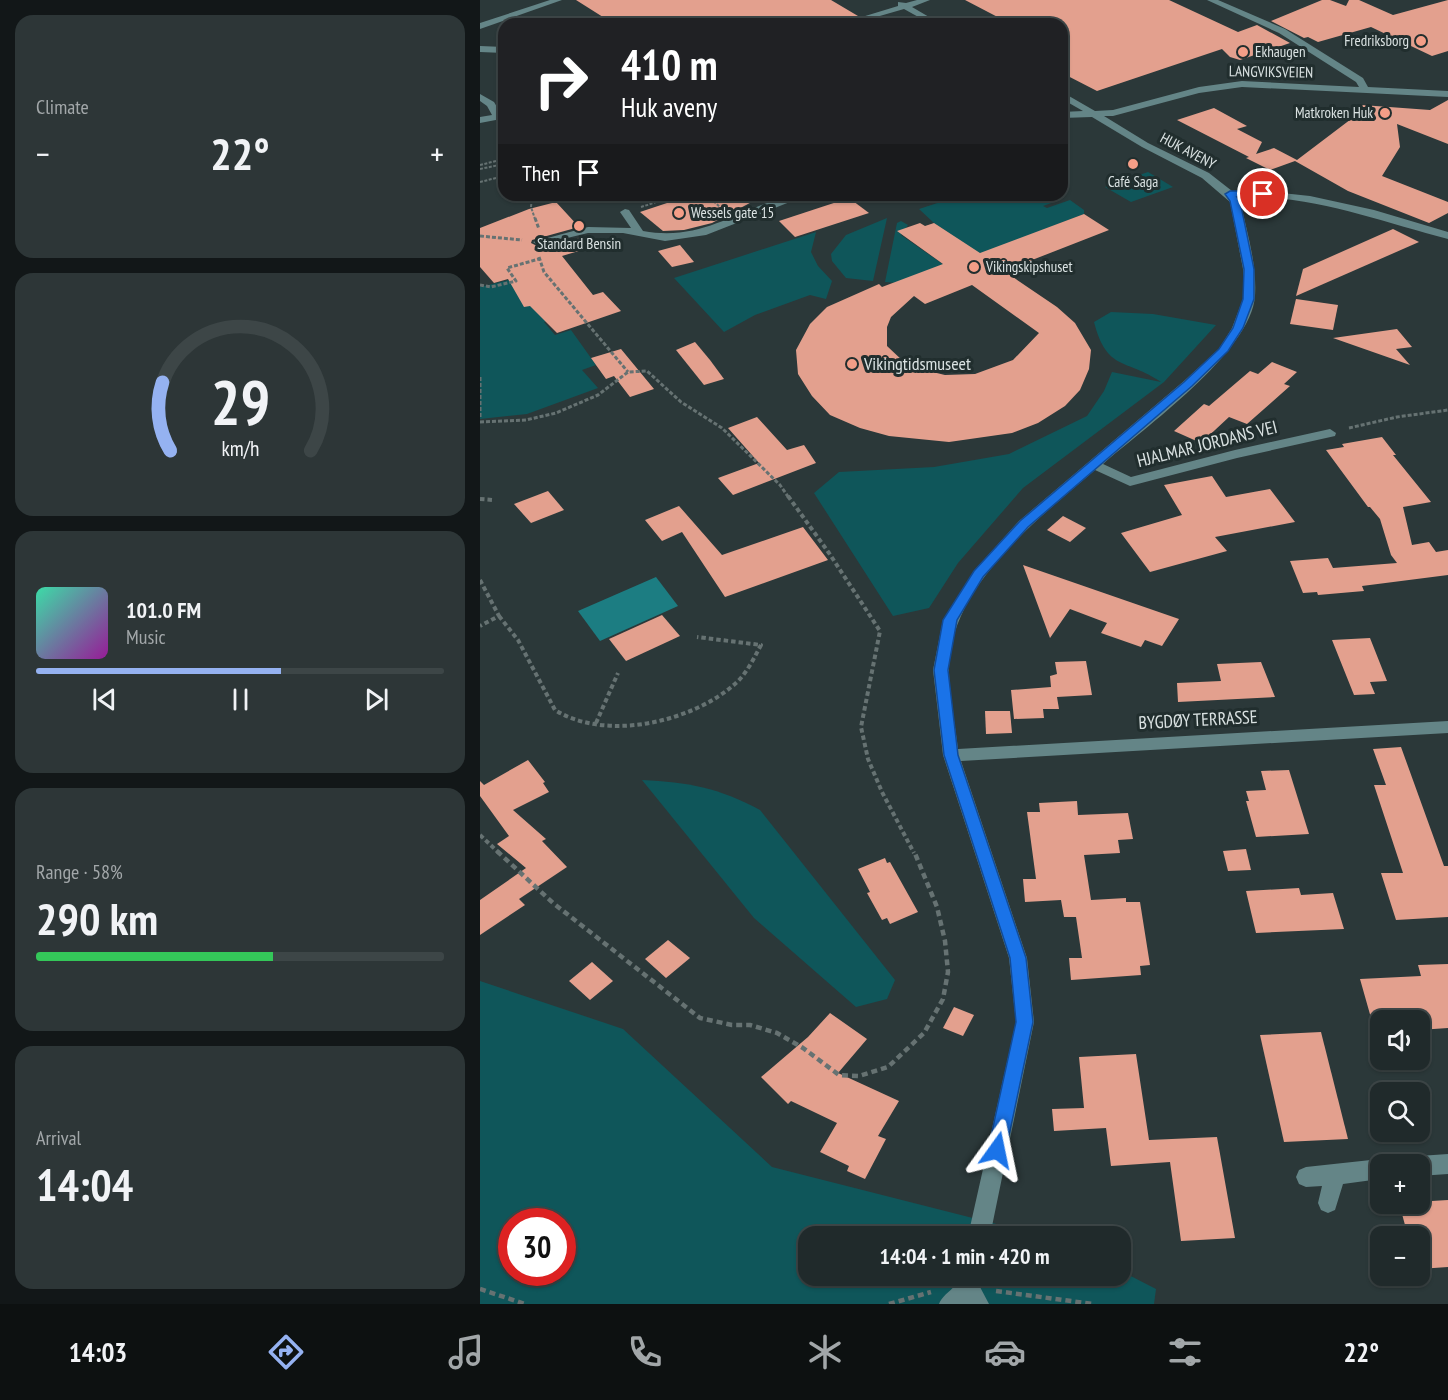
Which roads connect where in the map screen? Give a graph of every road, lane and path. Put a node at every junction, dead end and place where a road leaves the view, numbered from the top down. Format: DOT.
graph roads {
  1 [pos="558,0"];
  2 [pos="926,0"];
  3 [pos="1211,0"];
  4 [pos="890,5"];
  5 [pos="904,6"];
  6 [pos="504,18"];
  7 [pos="858,18"];
  8 [pos="910,18"];
  9 [pos="926,18"];
  10 [pos="498,20"];
  11 [pos="480,26"];
  12 [pos="480,49"];
  13 [pos="498,50"];
  14 [pos="1365,90"];
  15 [pos="1448,94"];
  16 [pos="480,97"];
  17 [pos="1068,99"];
  18 [pos="1068,109"];
  19 [pos="1068,115"];
  20 [pos="1095,115"];
  21 [pos="1079,116"];
  22 [pos="480,120"];
  23 [pos="498,163"];
  24 [pos="480,165"];
  25 [pos="498,165"];
  26 [pos="481,172"];
  27 [pos="498,178"];
  28 [pos="480,182"];
  29 [pos="1230,194"];
  30 [pos="532,201"];
  31 [pos="783,201"];
  32 [pos="625,212"];
  33 [pos="640,234"];
  34 [pos="480,236"];
  35 [pos="1448,236"];
  36 [pos="538,240"];
  37 [pos="539,259"];
  38 [pos="480,285"];
  39 [pos="628,372"];
  40 [pos="480,376"];
  41 [pos="1448,410"];
  42 [pos="480,421"];
  43 [pos="1330,433"];
  44 [pos="1095,465"];
  45 [pos="480,499"];
  46 [pos="493,500"];
  47 [pos="480,580"];
  48 [pos="499,616"];
  49 [pos="480,626"];
  50 [pos="697,637"];
  51 [pos="618,673"];
  52 [pos="596,723"];
  53 [pos="1448,727"];
  54 [pos="951,755"];
  55 [pos="480,835"];
  56 [pos="1448,1164"];
  57 [pos="1430,1165"];
  58 [pos="1370,1170"];
  59 [pos="1335,1175"];
  60 [pos="1306,1177"];
  61 [pos="1328,1203"];
  62 [pos="981,1226"];
  63 [pos="480,1289"];
  64 [pos="973,1291"];
  65 [pos="922,1294"];
  66 [pos="525,1304"];
  67 [pos="889,1304"];
  68 [pos="950,1304"];
  69 [pos="1093,1304"];
  1 -- 6 [label="street"];
  2 -- 5 [label="street"];
  3 -- 14 [label="street"];
  4 -- 5 [label="street"];
  4 -- 7 [label="street"];
  4 -- 8 [label="street"];
  5 -- 9 [label="street"];
  10 -- 11 [label="street"];
  12 -- 13 [label="street"];
  14 -- 15 [label="street, LANGVIKSVEIEN"];
  14 -- 20 [label="street, LANGVIKSVEIEN"];
  16 -- 22 [label="street"];
  17 -- 20 [label="street, HUK AVENY"];
  18 -- 21 [label="street"];
  19 -- 21 [label="street, LANGVIKSVEIEN"];
  20 -- 21 [label="street, LANGVIKSVEIEN"];
  20 -- 29 [label="street, HUK AVENY"];
  23 -- 24 [label="path"];
  25 -- 26 [label="path"];
  27 -- 28 [label="path"];
  29 -- 35 [label="street"];
  29 -- 44 [label="street"];
  30 -- 36 [label="path"];
  31 -- 33 [label="street"];
  32 -- 33 [label="street"];
  33 -- 36 [label="street"];
  34 -- 36 [label="path"];
  36 -- 37 [label="path"];
  37 -- 38 [label="path"];
  37 -- 39 [label="path"];
  39 -- 42 [label="path"];
  39 -- 55 [label="path"];
  40 -- 42 [label="path"];
  41 -- 43 [label="path"];
  43 -- 44 [label="street, HJALMAR JORDANS VEI"];
  44 -- 54 [label="street"];
  45 -- 46 [label="path"];
  47 -- 48 [label="path"];
  48 -- 49 [label="path"];
  48 -- 52 [label="path"];
  50 -- 52 [label="path"];
  51 -- 52 [label="path"];
  53 -- 54 [label="street, BYGDØY TERRASSE"];
  54 -- 62 [label="street"];
  56 -- 57 [label="street"];
  58 -- 59 [label="street"];
  59 -- 60 [label="street"];
  59 -- 61 [label="street"];
  63 -- 66 [label="path"];
  64 -- 68 [label="street"];
  64 -- 69 [label="path"];
  65 -- 67 [label="path"];
}
